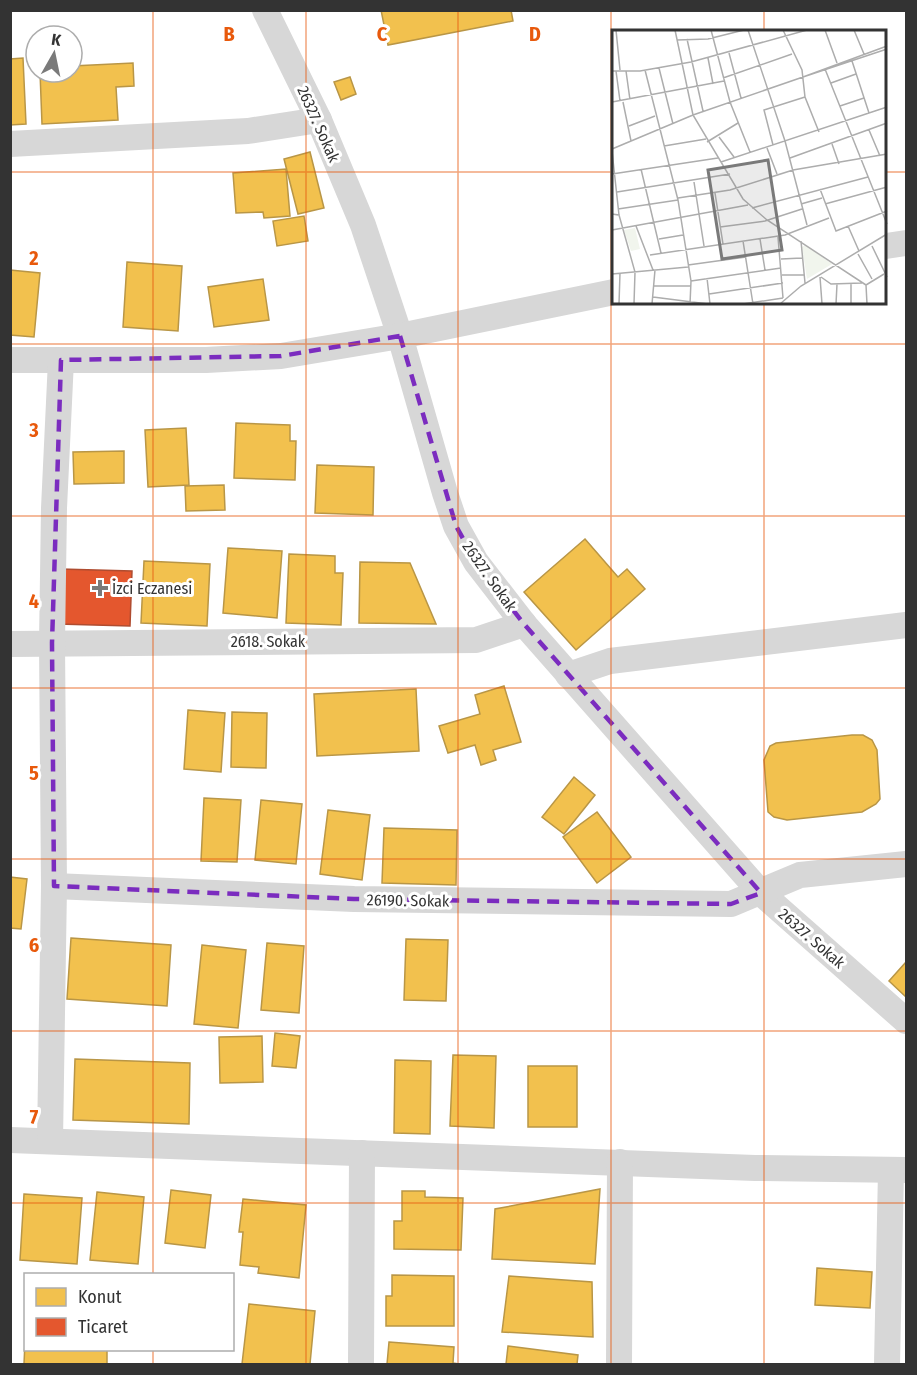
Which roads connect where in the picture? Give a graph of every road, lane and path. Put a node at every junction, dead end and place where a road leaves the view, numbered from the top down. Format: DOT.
graph roads {
  1 [pos="265,10"];
  2 [pos="319,120"];
  3 [pos="10,144"];
  4 [pos="906,243"];
  5 [pos="887,246"];
  6 [pos="612,292"];
  7 [pos="400,336"];
  8 [pos="10,360"];
  9 [pos="61,360"];
  10 [pos="524,624"];
  11 [pos="906,625"];
  12 [pos="52,643"];
  13 [pos="10,644"];
  14 [pos="568,675"];
  15 [pos="906,864"];
  16 [pos="54,886"];
  17 [pos="761,893"];
  18 [pos="906,1021"];
  19 [pos="10,1140"];
  20 [pos="50,1141"];
  21 [pos="362,1153"];
  22 [pos="620,1162"];
  23 [pos="899,1170"];
  24 [pos="361,1365"];
  25 [pos="619,1365"];
  26 [pos="887,1365"];
  1 -- 2 [label="street, 26327. Sokak"];
  2 -- 3 [label="street"];
  2 -- 7 [label="street, 26327. Sokak"];
  4 -- 5 [label="street"];
  6 -- 7 [label="street"];
  7 -- 9 [label="street"];
  7 -- 10 [label="street, 26327. Sokak"];
  8 -- 9 [label="street"];
  9 -- 12 [label="street"];
  10 -- 12 [label="street, 2618. Sokak"];
  10 -- 14 [label="street, 26327. Sokak"];
  11 -- 14 [label="street"];
  12 -- 13 [label="street, 2618. Sokak"];
  12 -- 16 [label="street"];
  14 -- 17 [label="street, 26327. Sokak"];
  15 -- 17 [label="street, 26190. Sokak"];
  16 -- 17 [label="street, 26190. Sokak"];
  16 -- 20 [label="street"];
  17 -- 18 [label="street, 26327. Sokak"];
  19 -- 20 [label="street"];
  20 -- 21 [label="street"];
  21 -- 22 [label="street"];
  21 -- 24 [label="street"];
  22 -- 23 [label="street"];
  22 -- 25 [label="street"];
  23 -- 26 [label="street"];
}
